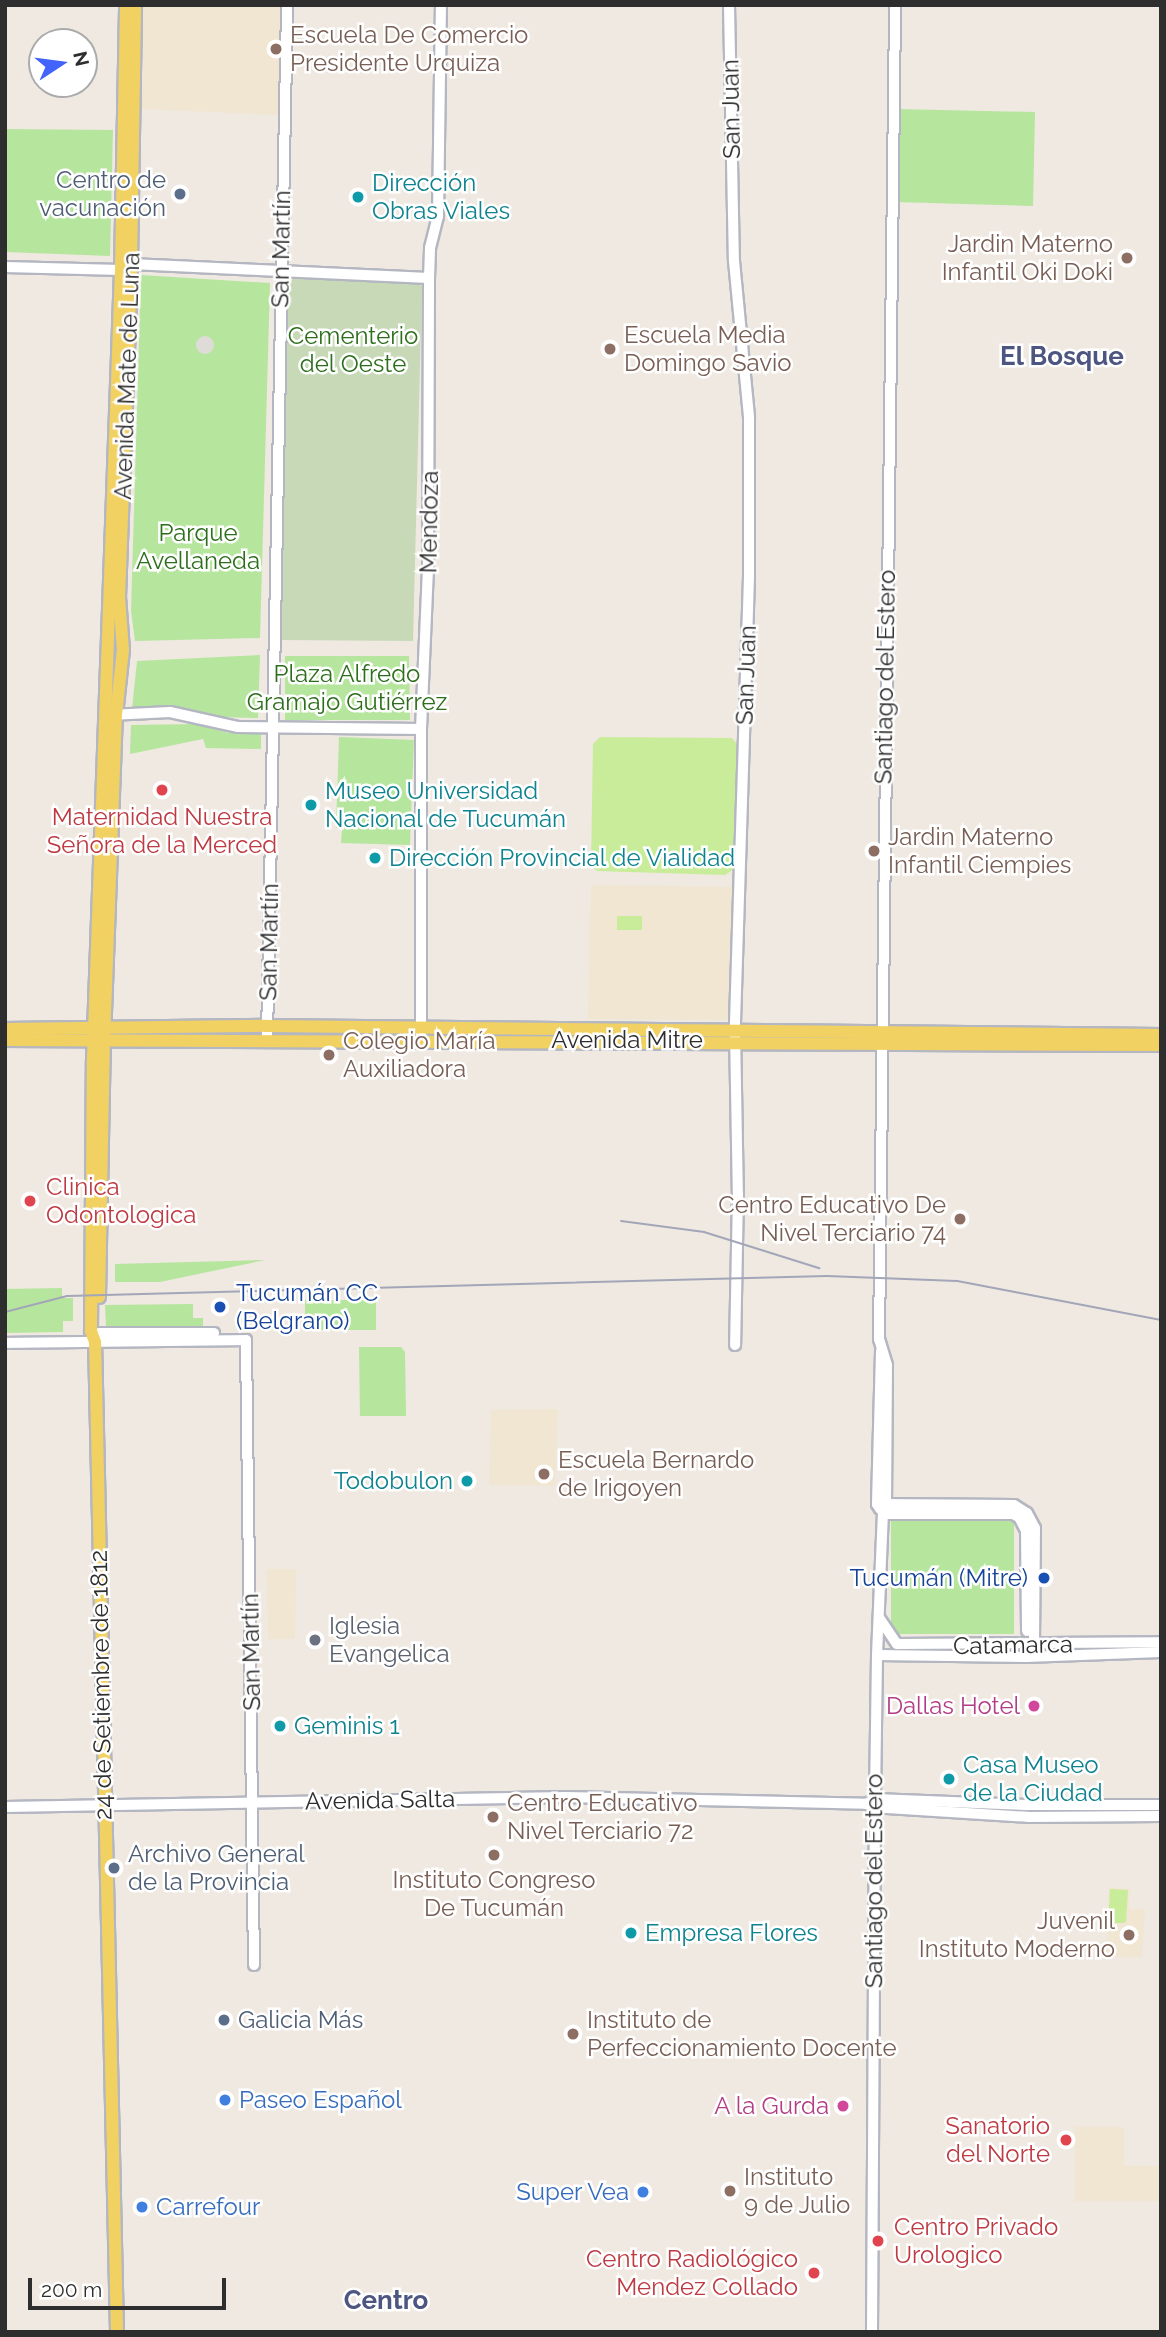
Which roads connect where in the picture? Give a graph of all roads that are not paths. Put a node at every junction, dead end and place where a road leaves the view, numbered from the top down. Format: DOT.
graph roads {
  1 [pos="126,5"];
  2 [pos="135,5"];
  3 [pos="287,5"];
  4 [pos="442,5"];
  5 [pos="729,5"];
  6 [pos="895,5"];
  7 [pos="5,267"];
  8 [pos="126,267"];
  9 [pos="280,272"];
  10 [pos="429,278"];
  11 [pos="112,715"];
  12 [pos="273,728"];
  13 [pos="421,729"];
  14 [pos="106,996"];
  15 [pos="95,1006"];
  16 [pos="5,1030"];
  17 [pos="267,1032"];
  18 [pos="75,1034"];
  19 [pos="99,1034"];
  20 [pos="130,1034"];
  21 [pos="421,1034"];
  22 [pos="1161,1035"];
  23 [pos="735,1036"];
  24 [pos="882,1036"];
  25 [pos="5,1040"];
  26 [pos="1161,1045"];
  27 [pos="98,1060"];
  28 [pos="97,1337"];
  29 [pos="5,1343"];
  30 [pos="735,1345"];
  31 [pos="882,1508"];
  32 [pos="880,1618"];
  33 [pos="1161,1642"];
  34 [pos="1029,1649"];
  35 [pos="1161,1652"];
  36 [pos="877,1655"];
  37 [pos="253,1803"];
  38 [pos="872,1804"];
  39 [pos="1161,1805"];
  40 [pos="5,1807"];
  41 [pos="104,1807"];
  42 [pos="1161,1816"];
  43 [pos="254,1965"];
  44 [pos="117,2332"];
  45 [pos="872,2332"];
  1 -- 8 [label="main road, Avenida Mate de Luna"];
  2 -- 8 [label="main road, Avenida Mate de Luna"];
  3 -- 9 [label="street, San Martín"];
  4 -- 10 [label="street, Mendoza"];
  5 -- 23 [label="street, San Juan"];
  6 -- 24 [label="street, Santiago del Estero"];
  7 -- 8 [label="street"];
  8 -- 9 [label="street"];
  8 -- 11 [label="main road, Avenida Mate de Luna"];
  9 -- 10 [label="street"];
  9 -- 12 [label="street, San Martín"];
  10 -- 13 [label="street, Mendoza"];
  11 -- 12 [label="street"];
  11 -- 14 [label="main road, Avenida Mate de Luna"];
  11 -- 15 [label="main road, Avenida Mate de Luna"];
  12 -- 13 [label="street"];
  12 -- 17 [label="street, San Martín"];
  13 -- 21 [label="street, Mendoza"];
  14 -- 19 [label="main road, Avenida Mate de Luna"];
  14 -- 20 [label="main road"];
  15 -- 18 [label="main road"];
  15 -- 19 [label="main road, Avenida Mate de Luna"];
  16 -- 18 [label="main road"];
  17 -- 20 [label="main road, Avenida Mitre"];
  17 -- 21 [label="main road, Avenida Mitre"];
  18 -- 19 [label="main road, Avenida Mitre"];
  18 -- 25 [label="main road"];
  18 -- 27 [label="main road"];
  19 -- 20 [label="main road, Avenida Mitre"];
  19 -- 27 [label="main road, 24 de Setiembre de 1812"];
  20 -- 27 [label="main road"];
  21 -- 23 [label="main road, Avenida Mitre"];
  22 -- 24 [label="main road, Avenida Mitre"];
  23 -- 24 [label="main road, Avenida Mitre"];
  23 -- 30 [label="street, San Juan"];
  24 -- 26 [label="main road, Avenida Mitre"];
  24 -- 31 [label="street, Santiago del Estero"];
  27 -- 28 [label="main road, 24 de Setiembre de 1812"];
  28 -- 29 [label="street"];
  28 -- 37 [label="street, San Martín"];
  28 -- 41 [label="main road, 24 de Setiembre de 1812"];
  31 -- 32 [label="street, Santiago del Estero"];
  31 -- 34 [label="street"];
  32 -- 34 [label="street, Catamarca"];
  32 -- 36 [label="street, Santiago del Estero"];
  33 -- 34 [label="street, Catamarca"];
  34 -- 35 [label="street, Catamarca"];
  34 -- 36 [label="street, Catamarca"];
  36 -- 38 [label="street, Santiago del Estero"];
  37 -- 38 [label="street, Avenida Salta"];
  37 -- 41 [label="street, Avenida Salta"];
  37 -- 43 [label="street, San Martín"];
  38 -- 39 [label="street, Avenida Salta"];
  38 -- 42 [label="street, Avenida Salta"];
  38 -- 45 [label="street, Santiago del Estero"];
  40 -- 41 [label="street, Avenida Salta"];
  41 -- 44 [label="main road, 24 de Setiembre de 1812"];
}
